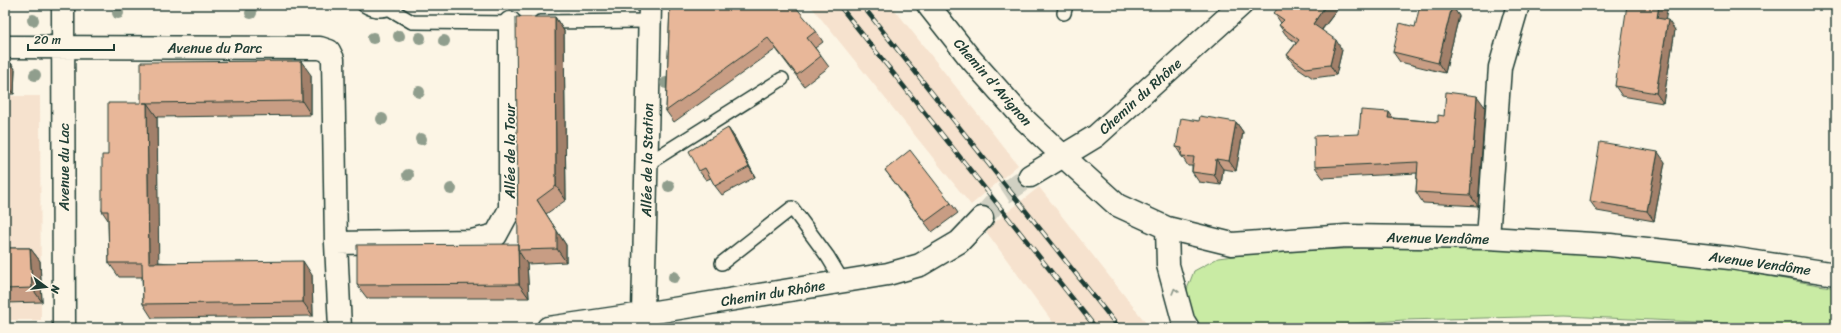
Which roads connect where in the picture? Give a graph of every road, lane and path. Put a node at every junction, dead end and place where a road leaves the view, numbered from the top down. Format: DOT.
graph roads {
  1 [pos="62,5"];
  2 [pos="364,5"];
  3 [pos="928,5"];
  4 [pos="1240,5"];
  5 [pos="1518,5"];
  6 [pos="394,7"];
  7 [pos="649,13"];
  8 [pos="510,23"];
  9 [pos="5,47"];
  10 [pos="63,47"];
  11 [pos="782,79"];
  12 [pos="1063,156"];
  13 [pos="647,164"];
  14 [pos="1030,176"];
  15 [pos="982,218"];
  16 [pos="1167,228"];
  17 [pos="1488,238"];
  18 [pos="336,243"];
  19 [pos="722,263"];
  20 [pos="1836,274"];
  21 [pos="843,282"];
  22 [pos="643,314"];
  23 [pos="64,328"];
  24 [pos="340,328"];
  25 [pos="548,328"];
  26 [pos="1188,328"];
  1 -- 10 [label="street, Avenue du Lac"];
  2 -- 6 [label="lane"];
  3 -- 12 [label="street, Chemin d'Avignon"];
  4 -- 12 [label="street, Chemin du Rhône"];
  5 -- 17 [label="street"];
  6 -- 8 [label="lane"];
  7 -- 8 [label="lane"];
  7 -- 13 [label="street, Allée de la Station"];
  8 -- 18 [label="street, Allée de la Tour"];
  9 -- 10 [label="street, Avenue du Parc"];
  10 -- 18 [label="street, Avenue du Parc"];
  10 -- 23 [label="street, Avenue du Lac"];
  11 -- 13 [label="lane"];
  12 -- 14 [label="street, Chemin du Rhône"];
  12 -- 16 [label="street, Avenue Vendôme"];
  13 -- 22 [label="street, Allée de la Station"];
  15 -- 21 [label="street, Chemin du Rhône"];
  16 -- 17 [label="street, Avenue Vendôme"];
  26 -- 16 [label="street, one-way"];
  17 -- 20 [label="street, Avenue Vendôme"];
  18 -- 24 [label="street"];
  19 -- 21 [label="lane"];
  21 -- 22 [label="street, Chemin du Rhône"];
  22 -- 25 [label="street, Chemin du Rhône"];
}
